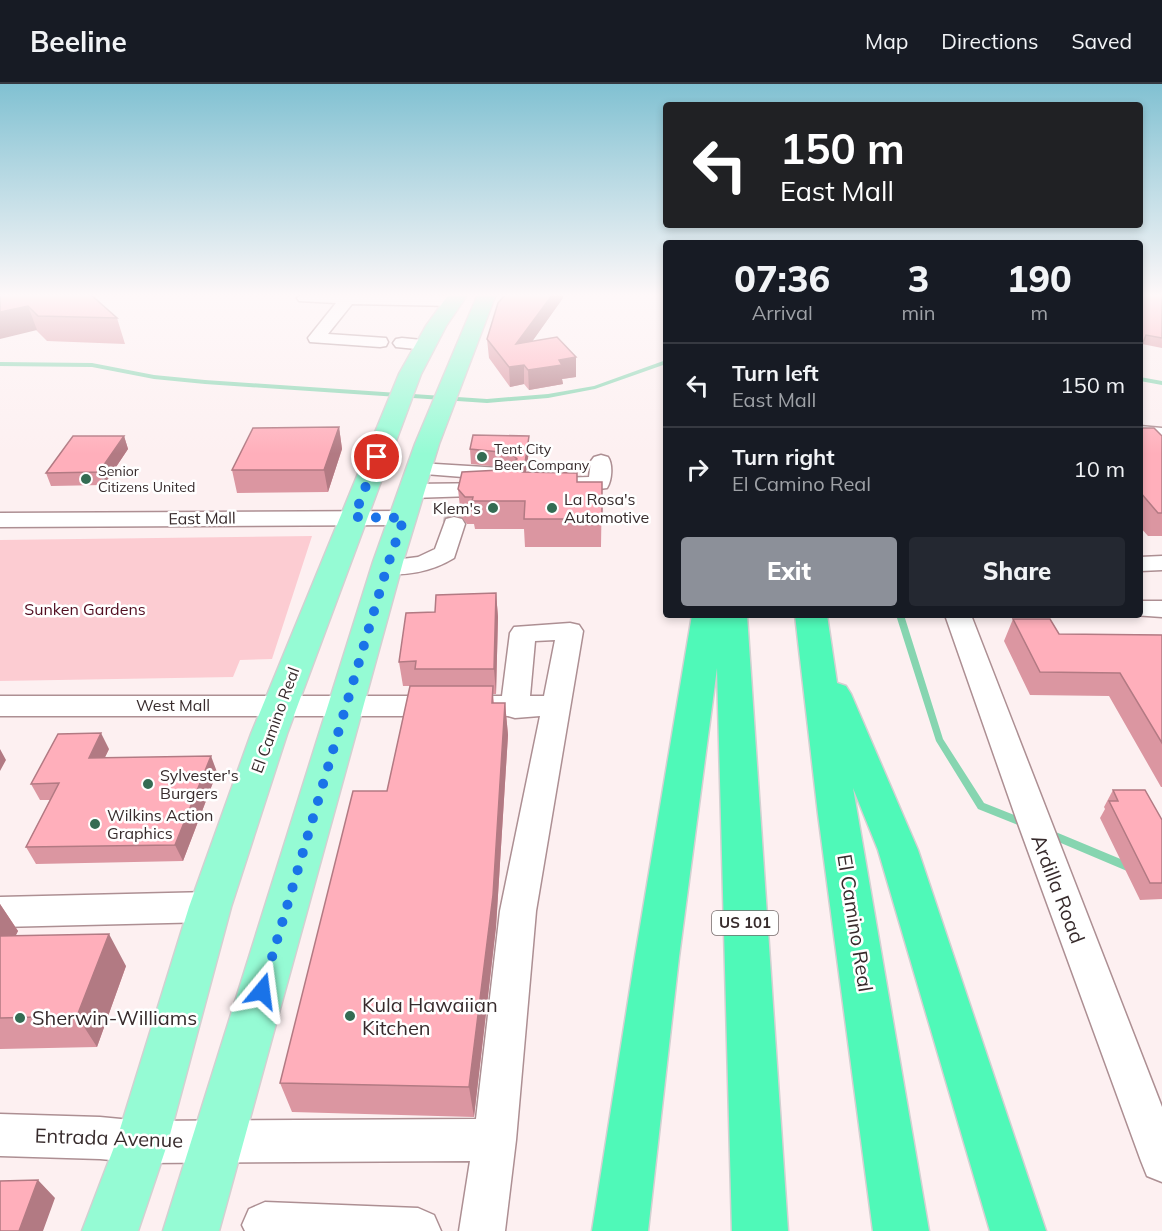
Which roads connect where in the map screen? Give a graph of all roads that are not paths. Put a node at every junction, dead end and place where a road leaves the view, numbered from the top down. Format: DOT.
graph roads {
  1 [pos="425,348"];
  2 [pos="466,348"];
  3 [pos="1143,432"];
  4 [pos="1162,434"];
  5 [pos="601,461"];
  6 [pos="548,483"];
  7 [pos="412,493"];
  8 [pos="453,510"];
  9 [pos="354,517"];
  10 [pos="0,520"];
  11 [pos="387,567"];
  12 [pos="1143,609"];
  13 [pos="1162,609"];
  14 [pos="708,618"];
  15 [pos="731,618"];
  16 [pos="959,618"];
  17 [pos="814,632"];
  18 [pos="0,706"];
  19 [pos="280,706"];
  20 [pos="556,706"];
  21 [pos="346,707"];
  22 [pos="515,708"];
  23 [pos="210,906"];
  24 [pos="0,912"];
  25 [pos="0,1135"];
  26 [pos="495,1140"];
  27 [pos="218,1141"];
  28 [pos="142,1142"];
  29 [pos="1162,1161"];
  30 [pos="265,1225"];
  31 [pos="110,1231"];
  32 [pos="191,1231"];
  33 [pos="418,1231"];
  34 [pos="482,1231"];
  35 [pos="620,1231"];
  36 [pos="760,1231"];
  37 [pos="901,1231"];
  38 [pos="1018,1231"];
  1 -- 9 [label="main road, El Camino Real"];
  2 -- 7 [label="main road"];
  3 -- 4 [label="street"];
  5 -- 6 [label="street"];
  7 -- 8 [label="street"];
  7 -- 8 [label="street"];
  7 -- 9 [label="street, East Mall"];
  7 -- 11 [label="main road"];
  8 -- 11 [label="street"];
  9 -- 10 [label="street, East Mall"];
  9 -- 19 [label="main road, El Camino Real"];
  11 -- 21 [label="main road"];
  12 -- 13 [label="street"];
  14 -- 35 [label="highway"];
  15 -- 36 [label="highway, US 101"];
  16 -- 29 [label="street, Ardilla Road"];
  17 -- 37 [label="highway, El Camino Real"];
  17 -- 38 [label="highway"];
  18 -- 19 [label="street, West Mall"];
  19 -- 21 [label="street, West Mall"];
  19 -- 23 [label="main road, El Camino Real"];
  20 -- 22 [label="street, West Mall"];
  20 -- 22 [label="street"];
  20 -- 26 [label="street"];
  21 -- 22 [label="street, West Mall"];
  21 -- 27 [label="main road"];
  23 -- 24 [label="street"];
  23 -- 28 [label="main road, El Camino Real"];
  25 -- 28 [label="street, Entrada Avenue"];
  26 -- 27 [label="street, Entrada Avenue"];
  26 -- 34 [label="street"];
  27 -- 28 [label="street, Entrada Avenue"];
  27 -- 32 [label="main road"];
  28 -- 31 [label="main road, El Camino Real"];
  30 -- 33 [label="street"];
}
